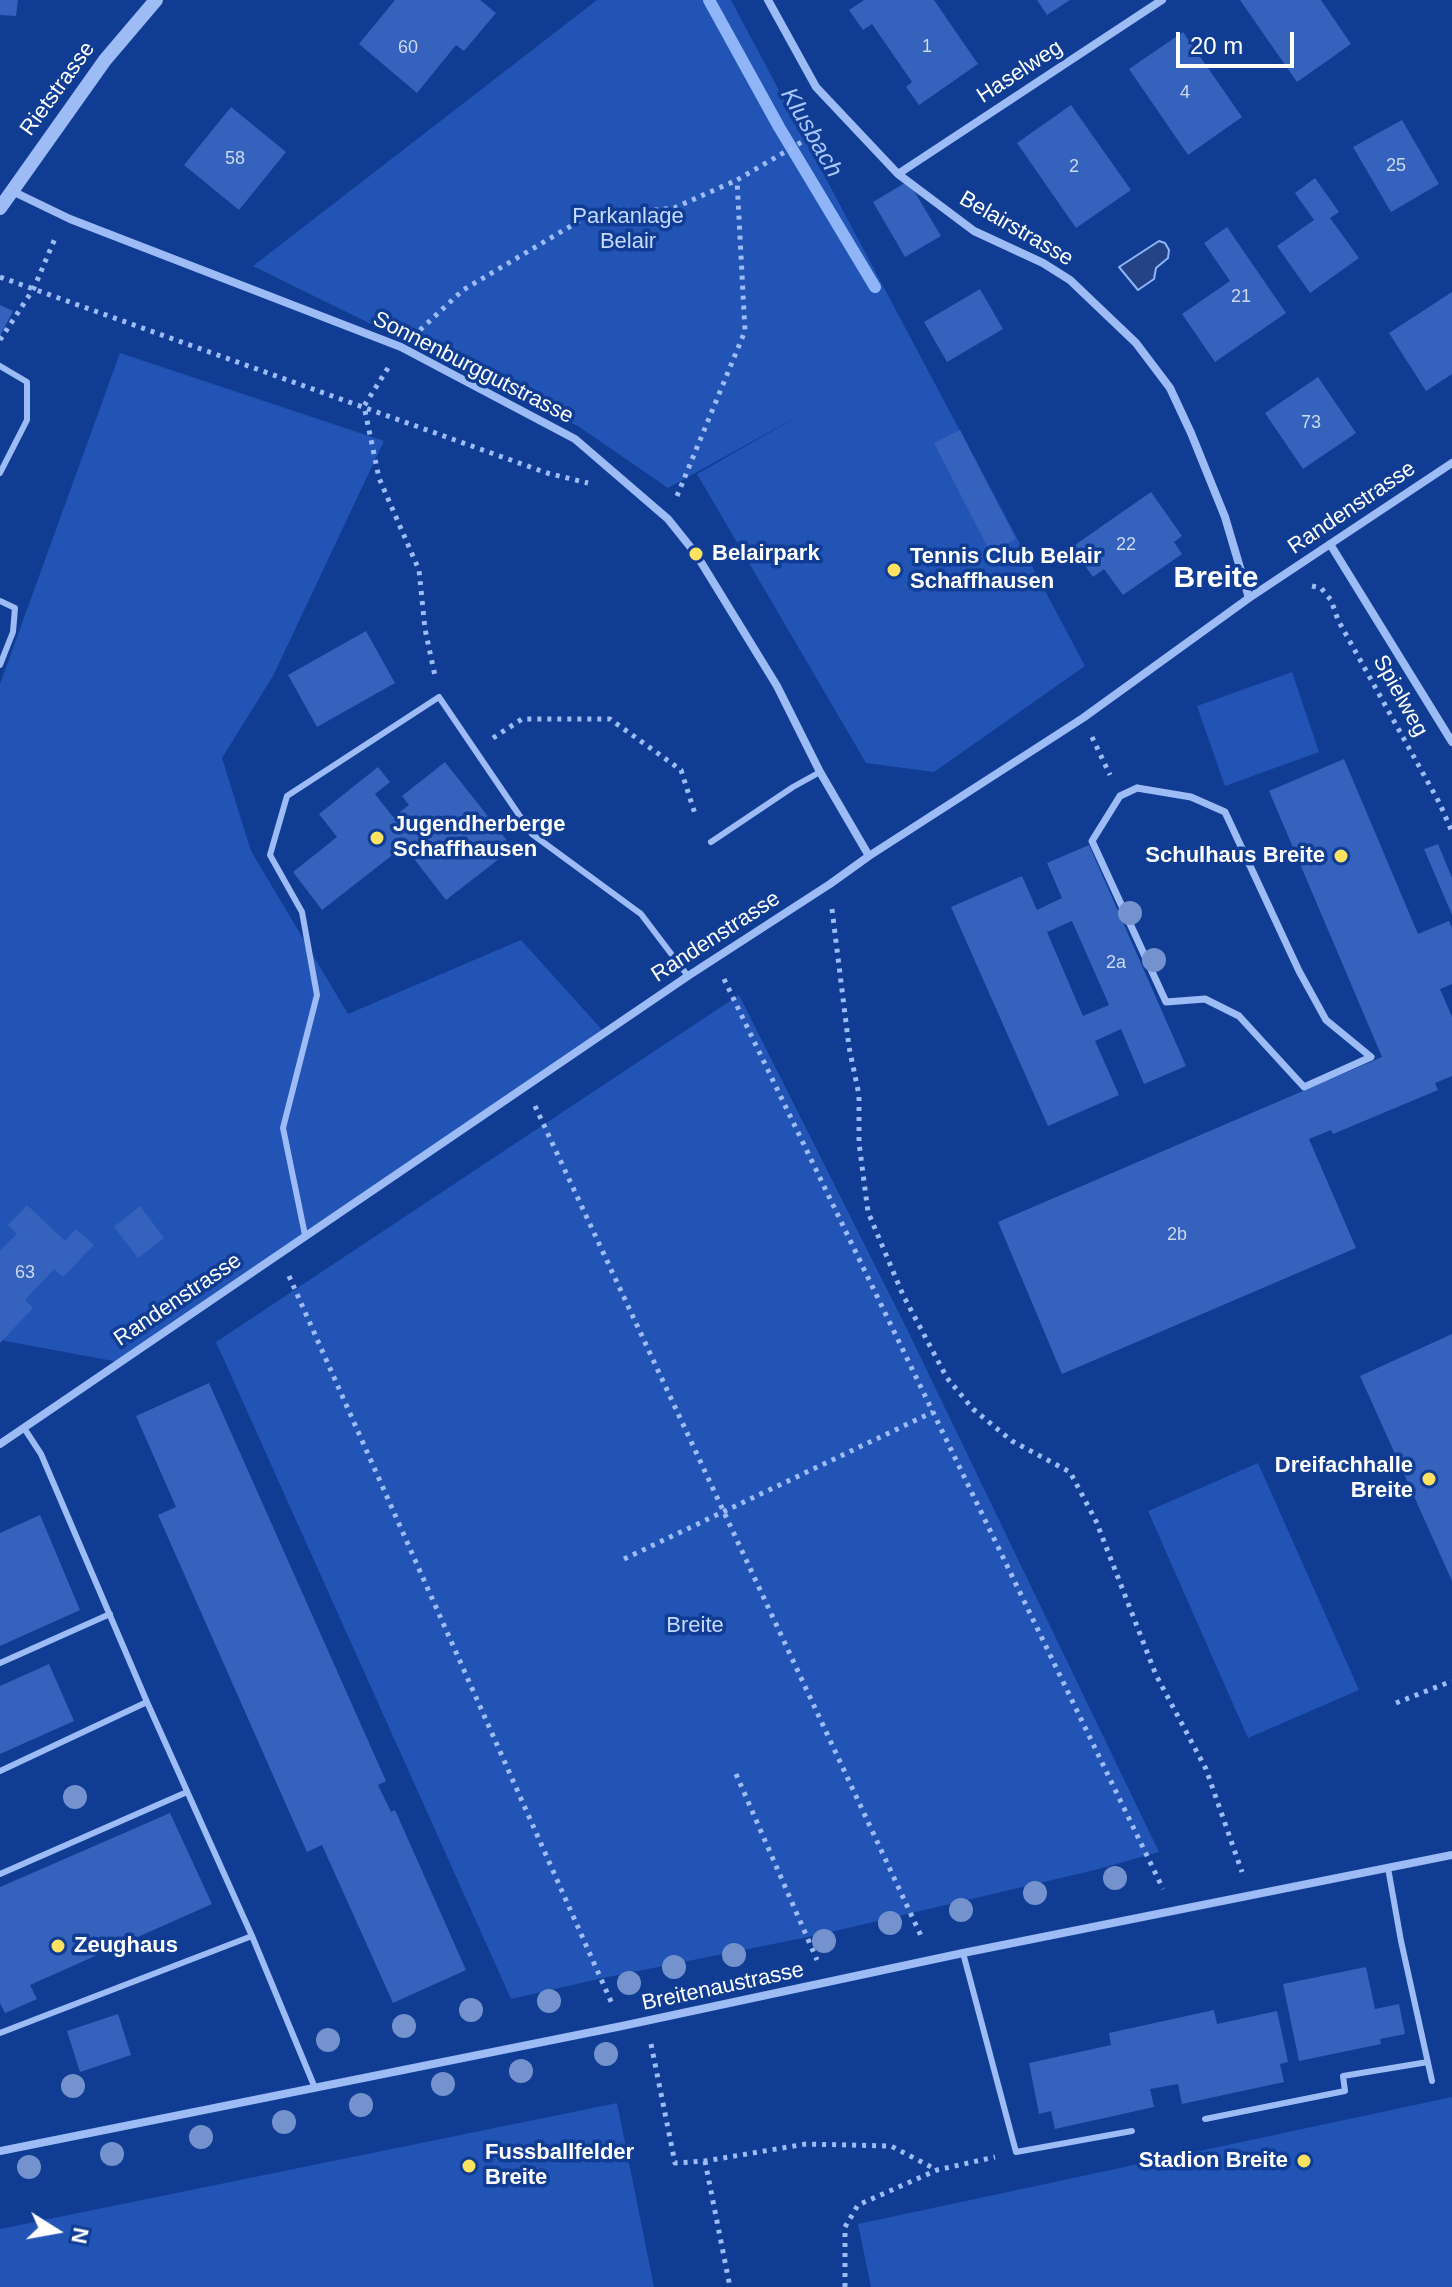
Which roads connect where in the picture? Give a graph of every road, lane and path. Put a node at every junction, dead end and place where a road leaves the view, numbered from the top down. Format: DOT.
graph roads {
  1 [pos="156,0"];
  2 [pos="768,0"];
  3 [pos="1162,0"];
  4 [pos="812,134"];
  5 [pos="898,174"];
  6 [pos="737,180"];
  7 [pos="12,191"];
  8 [pos="0,208"];
  9 [pos="57,236"];
  10 [pos="0,277"];
  11 [pos="34,288"];
  12 [pos="0,340"];
  13 [pos="401,347"];
  14 [pos="0,366"];
  15 [pos="364,406"];
  16 [pos="1452,463"];
  17 [pos="1,468"];
  18 [pos="624,482"];
  19 [pos="668,519"];
  20 [pos="1330,544"];
  21 [pos="1311,586"];
  22 [pos="1249,598"];
  23 [pos="0,601"];
  24 [pos="0,665"];
  25 [pos="439,697"];
  26 [pos="1083,718"];
  27 [pos="1452,742"];
  28 [pos="475,749"];
  29 [pos="820,772"];
  30 [pos="1120,796"];
  31 [pos="696,817"];
  32 [pos="1452,832"];
  33 [pos="711,842"];
  34 [pos="869,856"];
  35 [pos="830,884"];
  36 [pos="715,960"];
  37 [pos="688,976"];
  38 [pos="526,1087"];
  39 [pos="305,1235"];
  40 [pos="279,1253"];
  41 [pos="933,1412"];
  42 [pos="24,1428"];
  43 [pos="0,1444"];
  44 [pos="725,1512"];
  45 [pos="624,1559"];
  46 [pos="110,1614"];
  47 [pos="0,1663"];
  48 [pos="1452,1681"];
  49 [pos="147,1702"];
  50 [pos="1396,1703"];
  51 [pos="0,1771"];
  52 [pos="736,1774"];
  53 [pos="187,1792"];
  54 [pos="1452,1855"];
  55 [pos="1388,1868"];
  56 [pos="0,1874"];
  57 [pos="1251,1895"];
  58 [pos="1174,1911"];
  59 [pos="252,1936"];
  60 [pos="963,1953"];
  61 [pos="932,1960"];
  62 [pos="827,1983"];
  63 [pos="646,2021"];
  64 [pos="622,2026"];
  65 [pos="0,2033"];
  66 [pos="1428,2062"];
  67 [pos="1432,2081"];
  68 [pos="315,2088"];
  69 [pos="1205,2119"];
  70 [pos="1132,2131"];
  71 [pos="0,2151"];
  72 [pos="1016,2152"];
  73 [pos="705,2161"];
  74 [pos="937,2170"];
  75 [pos="730,2287"];
  76 [pos="845,2287"];
  1 -- 7 [label="street, Rietstrasse"];
  2 -- 5 [label="street, Belairstrasse"];
  3 -- 5 [label="street, Haselweg"];
  4 -- 6 [label="path"];
  5 -- 22 [label="street, Belairstrasse"];
  6 -- 13 [label="path"];
  6 -- 19 [label="path"];
  7 -- 8 [label="street, Rietstrasse"];
  7 -- 13 [label="street, Sonnenburggutstrasse"];
  9 -- 11 [label="path"];
  10 -- 11 [label="path"];
  11 -- 12 [label="path"];
  11 -- 15 [label="path"];
  13 -- 15 [label="path"];
  13 -- 18 [label="street, Sonnenburggutstrasse"];
  14 -- 17 [label="lane"];
  15 -- 18 [label="path"];
  15 -- 25 [label="path"];
  16 -- 20 [label="street, Randenstrasse"];
  18 -- 19 [label="street, Sonnenburggutstrasse"];
  19 -- 29 [label="street, Sonnenburggutstrasse"];
  20 -- 22 [label="street, Randenstrasse"];
  20 -- 27 [label="street, Spielweg"];
  21 -- 32 [label="path, Spielweg"];
  22 -- 26 [label="street, Randenstrasse"];
  23 -- 24 [label="lane"];
  25 -- 28 [label="lane"];
  25 -- 39 [label="lane"];
  26 -- 30 [label="path"];
  26 -- 34 [label="street, Randenstrasse"];
  28 -- 31 [label="path"];
  28 -- 37 [label="lane"];
  29 -- 33 [label="lane"];
  29 -- 34 [label="street, Sonnenburggutstrasse"];
  30 -- 30 [label="street"];
  34 -- 35 [label="street, Randenstrasse"];
  35 -- 36 [label="street, Randenstrasse"];
  35 -- 57 [label="path"];
  36 -- 37 [label="street, Randenstrasse"];
  36 -- 41 [label="path"];
  37 -- 38 [label="street, Randenstrasse"];
  38 -- 39 [label="street, Randenstrasse"];
  38 -- 44 [label="path"];
  39 -- 40 [label="street, Randenstrasse"];
  40 -- 42 [label="street, Randenstrasse"];
  40 -- 64 [label="path"];
  41 -- 44 [label="path"];
  41 -- 58 [label="path"];
  42 -- 43 [label="street, Randenstrasse"];
  42 -- 46 [label="lane"];
  44 -- 45 [label="path"];
  44 -- 61 [label="path"];
  46 -- 47 [label="lane"];
  46 -- 49 [label="lane"];
  48 -- 50 [label="path"];
  49 -- 51 [label="lane"];
  49 -- 53 [label="lane"];
  52 -- 62 [label="path"];
  53 -- 56 [label="lane"];
  53 -- 59 [label="lane"];
  54 -- 55 [label="street, Breitenaustrasse"];
  55 -- 57 [label="street, Breitenaustrasse"];
  55 -- 66 [label="lane"];
  57 -- 58 [label="street, Breitenaustrasse"];
  58 -- 60 [label="street, Breitenaustrasse"];
  59 -- 65 [label="lane"];
  59 -- 68 [label="lane"];
  60 -- 61 [label="street, Breitenaustrasse"];
  60 -- 72 [label="lane"];
  61 -- 62 [label="street, Breitenaustrasse"];
  62 -- 63 [label="street, Breitenaustrasse"];
  63 -- 64 [label="street, Breitenaustrasse"];
  63 -- 73 [label="path"];
  64 -- 68 [label="street, Breitenaustrasse"];
  66 -- 67 [label="lane"];
  66 -- 69 [label="lane"];
  68 -- 71 [label="street, Breitenaustrasse"];
  70 -- 72 [label="lane"];
  72 -- 74 [label="path"];
  73 -- 74 [label="path"];
  73 -- 75 [label="path"];
  74 -- 76 [label="path"];
}
